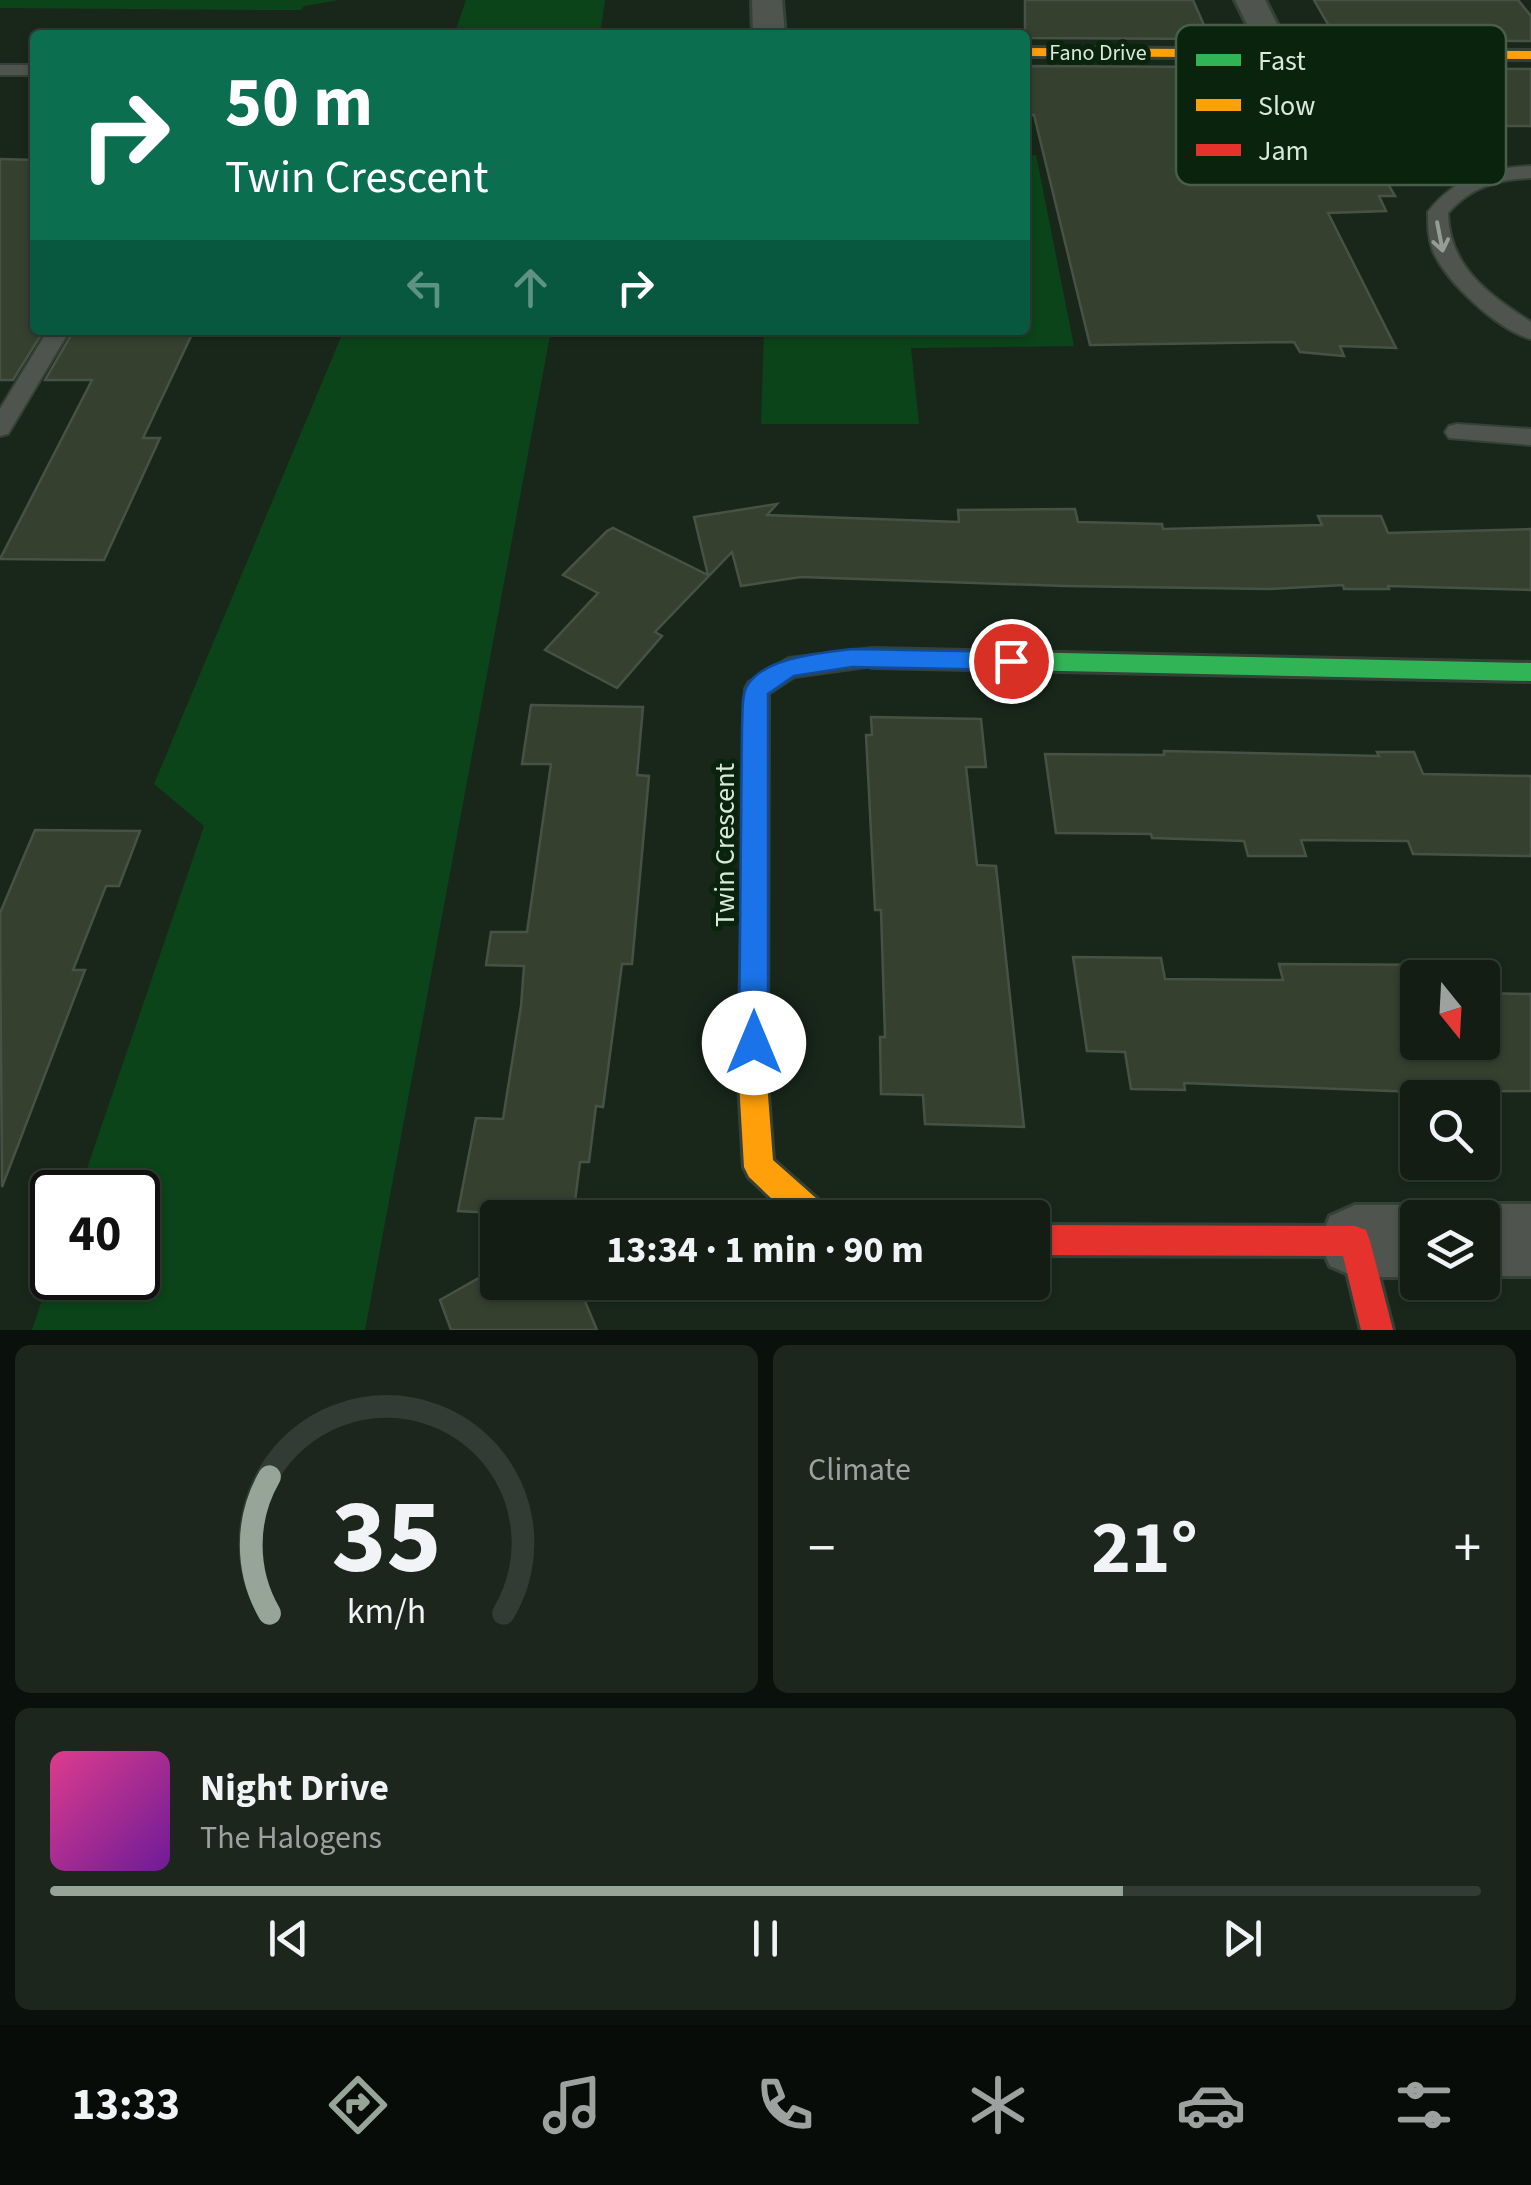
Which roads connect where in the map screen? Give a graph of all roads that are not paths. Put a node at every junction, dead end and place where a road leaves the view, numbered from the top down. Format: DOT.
graph roads {
  1 [pos="767,0"];
  2 [pos="1250,0"];
  3 [pos="1262,25"];
  4 [pos="769,30"];
  5 [pos="1030,52"];
  6 [pos="1176,52"];
  7 [pos="1506,55"];
  8 [pos="1531,55"];
  9 [pos="0,70"];
  10 [pos="30,70"];
  11 [pos="1531,172"];
  12 [pos="1506,173"];
  13 [pos="1468,185"];
  14 [pos="1531,332"];
  15 [pos="56,335"];
  16 [pos="0,428"];
  17 [pos="1457,432"];
  18 [pos="1531,437"];
  19 [pos="1531,672"];
  20 [pos="796,1200"];
  21 [pos="1050,1240"];
  22 [pos="1500,1240"];
  23 [pos="1531,1240"];
  24 [pos="1386,1241"];
  25 [pos="1378,1330"];
  1 -- 4 [label="street"];
  2 -- 3 [label="street"];
  5 -- 6 [label="street, Fano Drive"];
  7 -- 8 [label="street, Fano Drive"];
  9 -- 10 [label="lane"];
  11 -- 12 [label="lane, one-way"];
  13 -- 14 [label="lane, one-way"];
  15 -- 16 [label="lane"];
  17 -- 18 [label="lane"];
  19 -- 20 [label="street, Twin Crescent"];
  21 -- 24 [label="street"];
  22 -- 23 [label="street"];
  24 -- 25 [label="street"];
}
